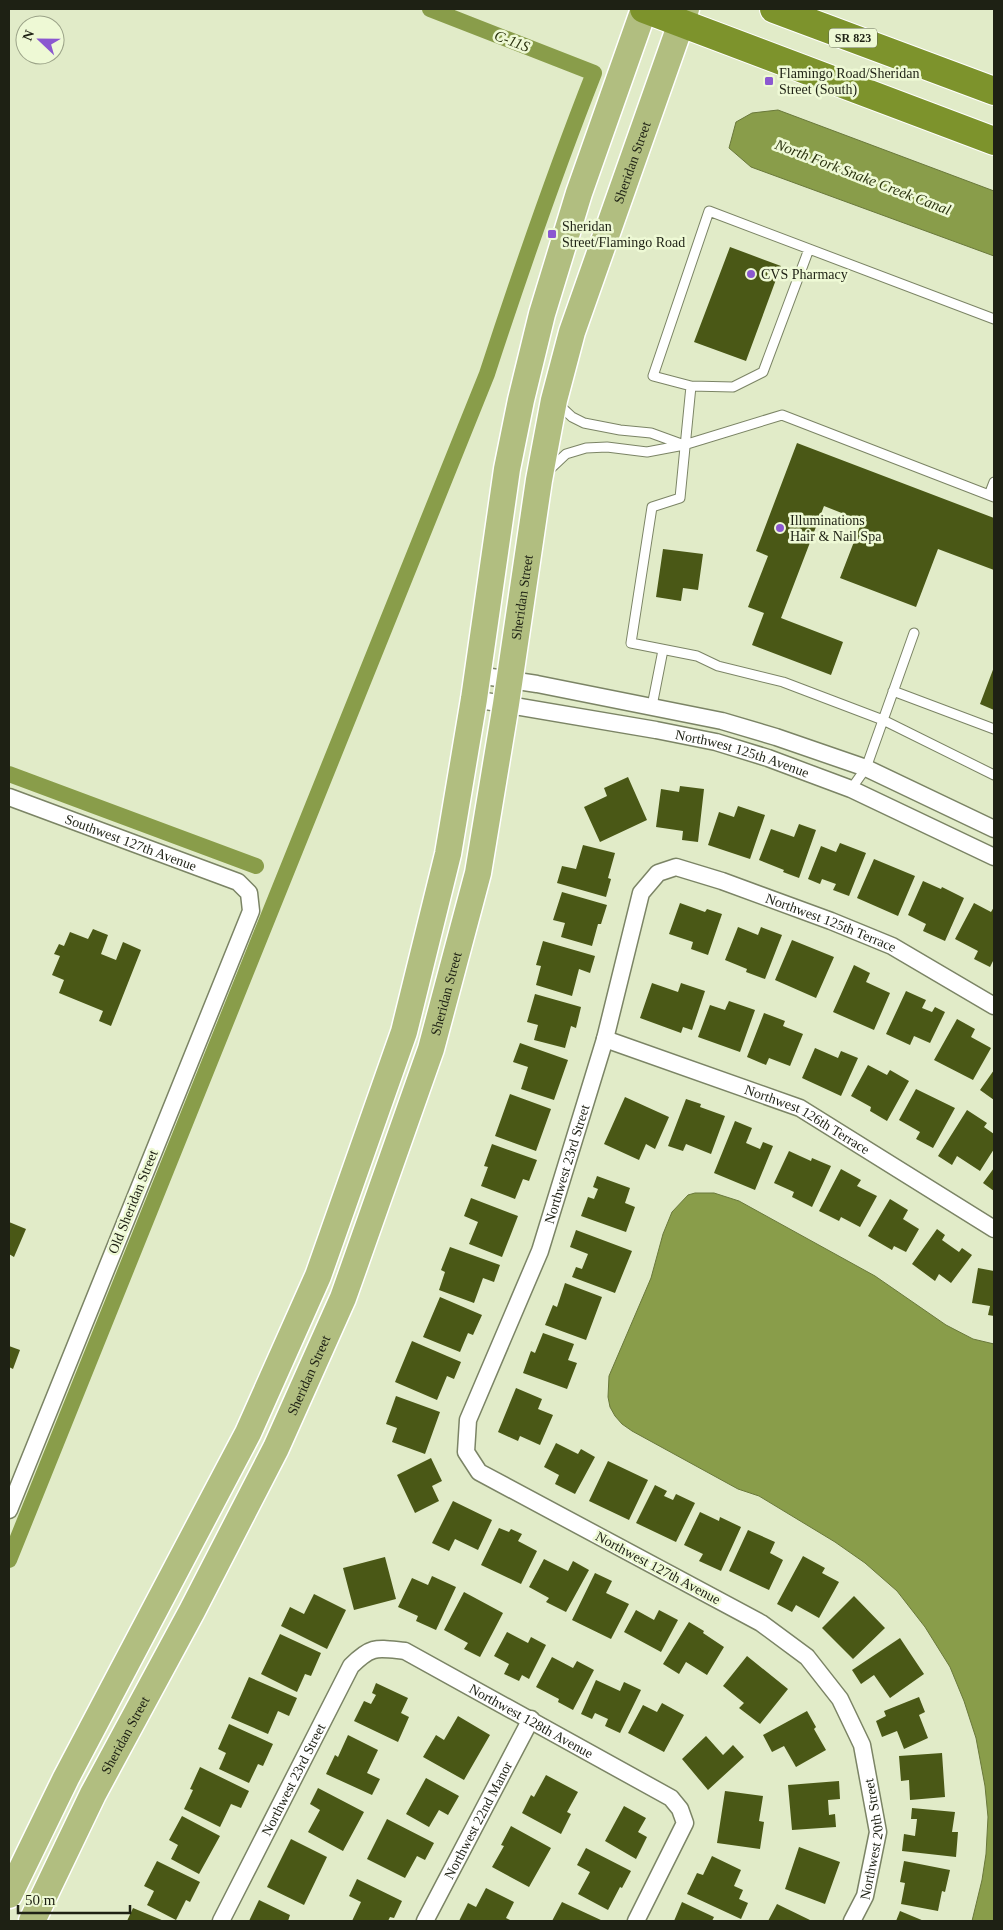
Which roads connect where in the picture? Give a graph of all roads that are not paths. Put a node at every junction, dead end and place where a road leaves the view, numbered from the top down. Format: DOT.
graph roads {
  1 [pos="644,9"];
  2 [pos="774,9"];
  3 [pos="684,16"];
  4 [pos="994,91"];
  5 [pos="994,141"];
  6 [pos="809,249"];
  7 [pos="994,319"];
  8 [pos="691,386"];
  9 [pos="554,400"];
  10 [pos="684,445"];
  11 [pos="539,480"];
  12 [pos="994,482"];
  13 [pos="992,496"];
  14 [pos="914,633"];
  15 [pos="663,650"];
  16 [pos="476,687"];
  17 [pos="893,691"];
  18 [pos="508,692"];
  19 [pos="652,706"];
  20 [pos="883,720"];
  21 [pos="994,729"];
  22 [pos="866,768"];
  23 [pos="994,775"];
  24 [pos="851,789"];
  25 [pos="9,797"];
  26 [pos="994,829"];
  27 [pos="994,857"];
  28 [pos="658,873"];
  29 [pos="249,893"];
  30 [pos="994,1006"];
  31 [pos="605,1038"];
  32 [pos="994,1229"];
  33 [pos="466,1452"];
  34 [pos="9,1510"];
  35 [pos="376,1648"];
  36 [pos="840,1699"];
  37 [pos="531,1719"];
  38 [pos="9,1895"];
  39 [pos="32,1921"];
  40 [pos="221,1921"];
  41 [pos="424,1921"];
  42 [pos="636,1921"];
  43 [pos="852,1921"];
  1 -- 3 [label="highway"];
  1 -- 16 [label="main road"];
  2 -- 4 [label="highway, SR 823"];
  3 -- 5 [label="highway"];
  3 -- 9 [label="main road, Sheridan Street"];
  6 -- 7 [label="lane"];
  6 -- 8 [label="lane"];
  6 -- 8 [label="lane"];
  8 -- 10 [label="lane"];
  9 -- 10 [label="lane"];
  9 -- 11 [label="main road, Sheridan Street"];
  10 -- 11 [label="lane"];
  10 -- 13 [label="lane"];
  10 -- 15 [label="lane"];
  11 -- 18 [label="main road, Sheridan Street"];
  12 -- 13 [label="lane"];
  14 -- 17 [label="lane"];
  15 -- 19 [label="lane"];
  15 -- 20 [label="lane"];
  16 -- 18 [label="street, Northwest 125th Avenue"];
  16 -- 18 [label="street, Northwest 125th Avenue"];
  16 -- 38 [label="main road"];
  17 -- 20 [label="lane"];
  17 -- 21 [label="lane"];
  18 -- 19 [label="street, Northwest 125th Avenue"];
  18 -- 24 [label="street, Northwest 125th Avenue"];
  18 -- 39 [label="main road, Sheridan Street"];
  19 -- 22 [label="street, Northwest 125th Avenue"];
  20 -- 22 [label="lane"];
  20 -- 23 [label="lane"];
  22 -- 24 [label="lane"];
  22 -- 26 [label="street, Northwest 125th Avenue"];
  24 -- 27 [label="street, Northwest 125th Avenue"];
  25 -- 29 [label="street, Southwest 127th Avenue"];
  28 -- 30 [label="street, Northwest 125th Terrace"];
  28 -- 31 [label="street, Northwest 23rd Street"];
  29 -- 34 [label="street, Old Sheridan Street"];
  31 -- 32 [label="street, Northwest 126th Terrace"];
  31 -- 33 [label="street, Northwest 23rd Street"];
  33 -- 36 [label="street, Northwest 127th Avenue"];
  35 -- 37 [label="street, Northwest 128th Avenue"];
  35 -- 40 [label="street, Northwest 23rd Street"];
  36 -- 43 [label="street, Northwest 20th Street"];
  37 -- 41 [label="street, Northwest 22nd Manor"];
  37 -- 42 [label="street, Northwest 128th Avenue"];
}
